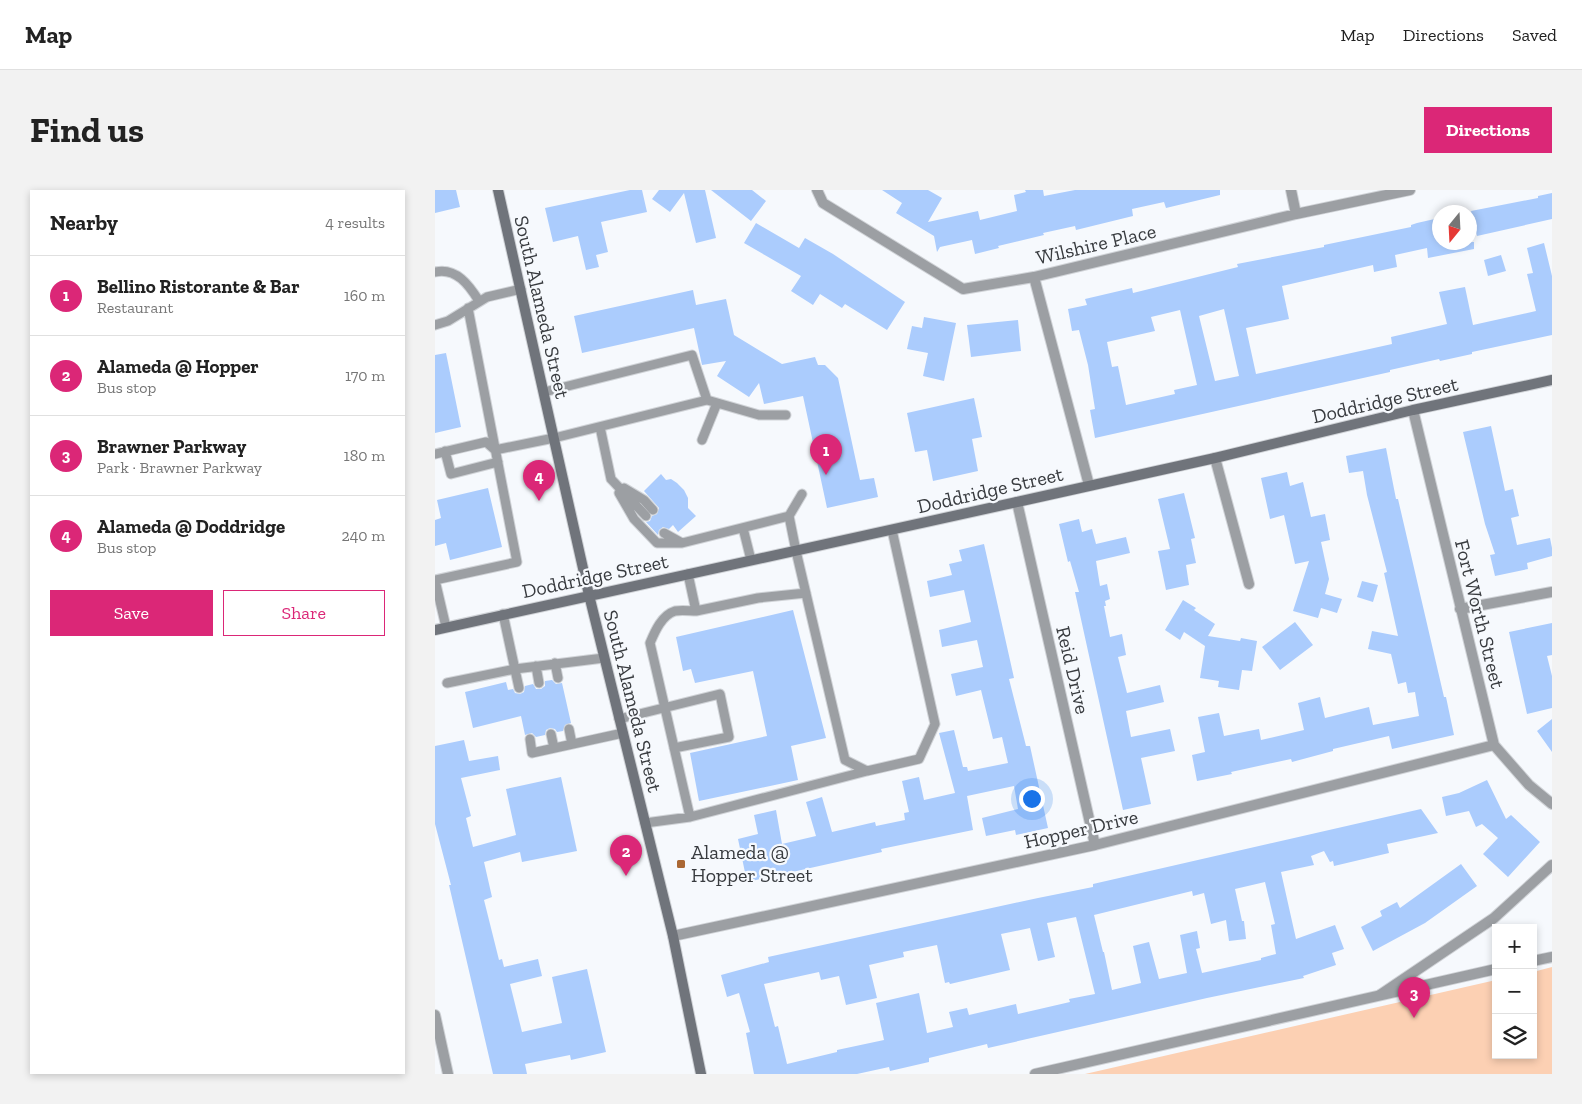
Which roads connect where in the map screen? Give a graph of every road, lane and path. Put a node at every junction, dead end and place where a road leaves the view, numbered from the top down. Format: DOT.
graph roads {
  1 [pos="498,190"];
  2 [pos="817,190"];
  3 [pos="1291,190"];
  4 [pos="1410,190"];
  5 [pos="1296,214"];
  6 [pos="435,272"];
  7 [pos="1034,277"];
  8 [pos="521,289"];
  9 [pos="479,301"];
  10 [pos="468,308"];
  11 [pos="435,324"];
  12 [pos="1552,380"];
  13 [pos="544,392"];
  14 [pos="707,400"];
  15 [pos="717,403"];
  16 [pos="1413,410"];
  17 [pos="786,416"];
  18 [pos="600,427"];
  19 [pos="554,438"];
  20 [pos="702,440"];
  21 [pos="495,450"];
  22 [pos="445,452"];
  23 [pos="435,454"];
  24 [pos="1215,458"];
  25 [pos="498,462"];
  26 [pos="611,480"];
  27 [pos="1089,485"];
  28 [pos="802,494"];
  29 [pos="1017,502"];
  30 [pos="649,513"];
  31 [pos="789,516"];
  32 [pos="743,528"];
  33 [pos="892,530"];
  34 [pos="667,531"];
  35 [pos="682,543"];
  36 [pos="796,551"];
  37 [pos="751,560"];
  38 [pos="688,574"];
  39 [pos="435,580"];
  40 [pos="1249,584"];
  41 [pos="1552,592"];
  42 [pos="806,594"];
  43 [pos="589,595"];
  44 [pos="1460,609"];
  45 [pos="696,611"];
  46 [pos="503,614"];
  47 [pos="446,627"];
  48 [pos="435,630"];
  49 [pos="604,658"];
  50 [pos="555,663"];
  51 [pos="536,666"];
  52 [pos="515,669"];
  53 [pos="558,678"];
  54 [pos="447,682"];
  55 [pos="539,683"];
  56 [pos="519,688"];
  57 [pos="665,708"];
  58 [pos="619,719"];
  59 [pos="569,729"];
  60 [pos="623,733"];
  61 [pos="551,734"];
  62 [pos="530,739"];
  63 [pos="572,744"];
  64 [pos="1494,744"];
  65 [pos="554,748"];
  66 [pos="674,748"];
  67 [pos="867,771"];
  68 [pos="1552,804"];
  69 [pos="690,817"];
  70 [pos="645,824"];
  71 [pos="1095,845"];
  72 [pos="1552,865"];
  73 [pos="673,936"];
  74 [pos="1552,957"];
  75 [pos="1537,960"];
  76 [pos="1492,970"];
  77 [pos="1379,996"];
  78 [pos="435,1015"];
  79 [pos="448,1074"];
  80 [pos="701,1074"];
  81 [pos="1035,1074"];
  1 -- 8 [label="main road, South Alameda Street"];
  2 -- 7 [label="street, Wilshire Place"];
  3 -- 5 [label="street"];
  4 -- 5 [label="street, Wilshire Place"];
  5 -- 7 [label="street, Wilshire Place"];
  6 -- 9 [label="lane"];
  7 -- 27 [label="street"];
  8 -- 9 [label="lane"];
  8 -- 13 [label="main road, South Alameda Street"];
  9 -- 10 [label="lane"];
  10 -- 11 [label="lane"];
  10 -- 21 [label="lane"];
  12 -- 16 [label="main road, Doddridge Street"];
  13 -- 14 [label="lane"];
  13 -- 19 [label="main road, South Alameda Street"];
  14 -- 15 [label="lane"];
  14 -- 18 [label="lane"];
  15 -- 17 [label="lane"];
  15 -- 20 [label="lane"];
  16 -- 24 [label="main road, Doddridge Street"];
  16 -- 44 [label="street, Fort Worth Street"];
  18 -- 19 [label="lane"];
  18 -- 26 [label="lane"];
  19 -- 21 [label="lane"];
  19 -- 43 [label="main road, South Alameda Street"];
  21 -- 22 [label="lane"];
  21 -- 25 [label="lane"];
  22 -- 23 [label="lane"];
  22 -- 25 [label="lane"];
  24 -- 27 [label="main road, Doddridge Street"];
  24 -- 40 [label="street"];
  25 -- 39 [label="lane"];
  26 -- 30 [label="lane"];
  26 -- 35 [label="lane"];
  27 -- 29 [label="main road, Doddridge Street"];
  28 -- 31 [label="lane"];
  29 -- 33 [label="main road, Doddridge Street"];
  29 -- 71 [label="street, Reid Drive"];
  31 -- 32 [label="lane"];
  31 -- 36 [label="lane"];
  32 -- 35 [label="lane"];
  32 -- 37 [label="lane"];
  33 -- 36 [label="main road, Doddridge Street"];
  33 -- 67 [label="lane"];
  34 -- 35 [label="lane"];
  36 -- 37 [label="main road, Doddridge Street"];
  36 -- 42 [label="lane"];
  37 -- 38 [label="main road, Doddridge Street"];
  38 -- 43 [label="main road, Doddridge Street"];
  38 -- 45 [label="lane"];
  39 -- 47 [label="lane"];
  41 -- 44 [label="street"];
  42 -- 45 [label="lane"];
  42 -- 67 [label="lane"];
  43 -- 46 [label="main road, Doddridge Street"];
  43 -- 49 [label="main road, South Alameda Street"];
  44 -- 64 [label="street, Fort Worth Street"];
  45 -- 57 [label="lane"];
  46 -- 47 [label="main road, Doddridge Street"];
  46 -- 52 [label="lane"];
  47 -- 48 [label="main road, Doddridge Street"];
  49 -- 50 [label="lane"];
  49 -- 58 [label="main road, South Alameda Street"];
  50 -- 51 [label="lane"];
  50 -- 53 [label="lane"];
  51 -- 52 [label="lane"];
  51 -- 55 [label="lane"];
  52 -- 54 [label="lane"];
  52 -- 56 [label="lane"];
  57 -- 58 [label="lane"];
  57 -- 66 [label="lane"];
  57 -- 66 [label="lane"];
  58 -- 60 [label="main road, South Alameda Street"];
  59 -- 63 [label="lane"];
  60 -- 63 [label="lane"];
  60 -- 70 [label="main road, South Alameda Street"];
  61 -- 65 [label="lane"];
  62 -- 65 [label="lane"];
  63 -- 65 [label="lane"];
  64 -- 68 [label="street, Fort Worth Street"];
  64 -- 71 [label="street, Hopper Drive"];
  66 -- 69 [label="lane"];
  67 -- 69 [label="lane"];
  69 -- 70 [label="lane"];
  70 -- 73 [label="main road, South Alameda Street"];
  71 -- 73 [label="street, Hopper Drive"];
  72 -- 77 [label="street"];
  73 -- 80 [label="main road, South Alameda Street"];
  74 -- 75 [label="street"];
  76 -- 77 [label="street"];
  77 -- 81 [label="street"];
  78 -- 79 [label="street"];
}
